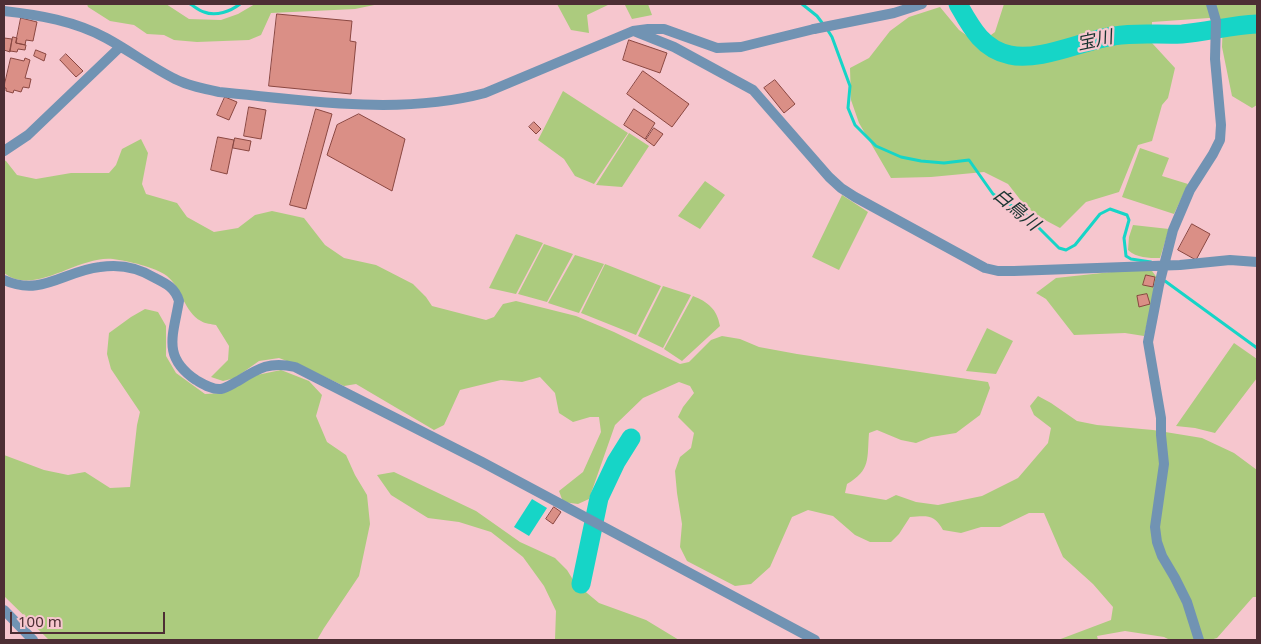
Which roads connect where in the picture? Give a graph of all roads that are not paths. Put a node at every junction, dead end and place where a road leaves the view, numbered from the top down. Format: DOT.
graph roads {
  1 [pos="922,4"];
  2 [pos="1211,4"];
  3 [pos="4,11"];
  4 [pos="633,31"];
  5 [pos="120,47"];
  6 [pos="4,151"];
  7 [pos="1257,262"];
  8 [pos="1164,266"];
  9 [pos="4,280"];
  10 [pos="4,610"];
  11 [pos="33,640"];
  12 [pos="816,640"];
  13 [pos="1200,640"];
  1 -- 4 [label="street"];
  2 -- 8 [label="street"];
  3 -- 5 [label="street"];
  4 -- 5 [label="street"];
  4 -- 8 [label="street"];
  5 -- 6 [label="street"];
  7 -- 8 [label="street"];
  8 -- 13 [label="street"];
  9 -- 12 [label="street"];
  10 -- 11 [label="street"];
}
